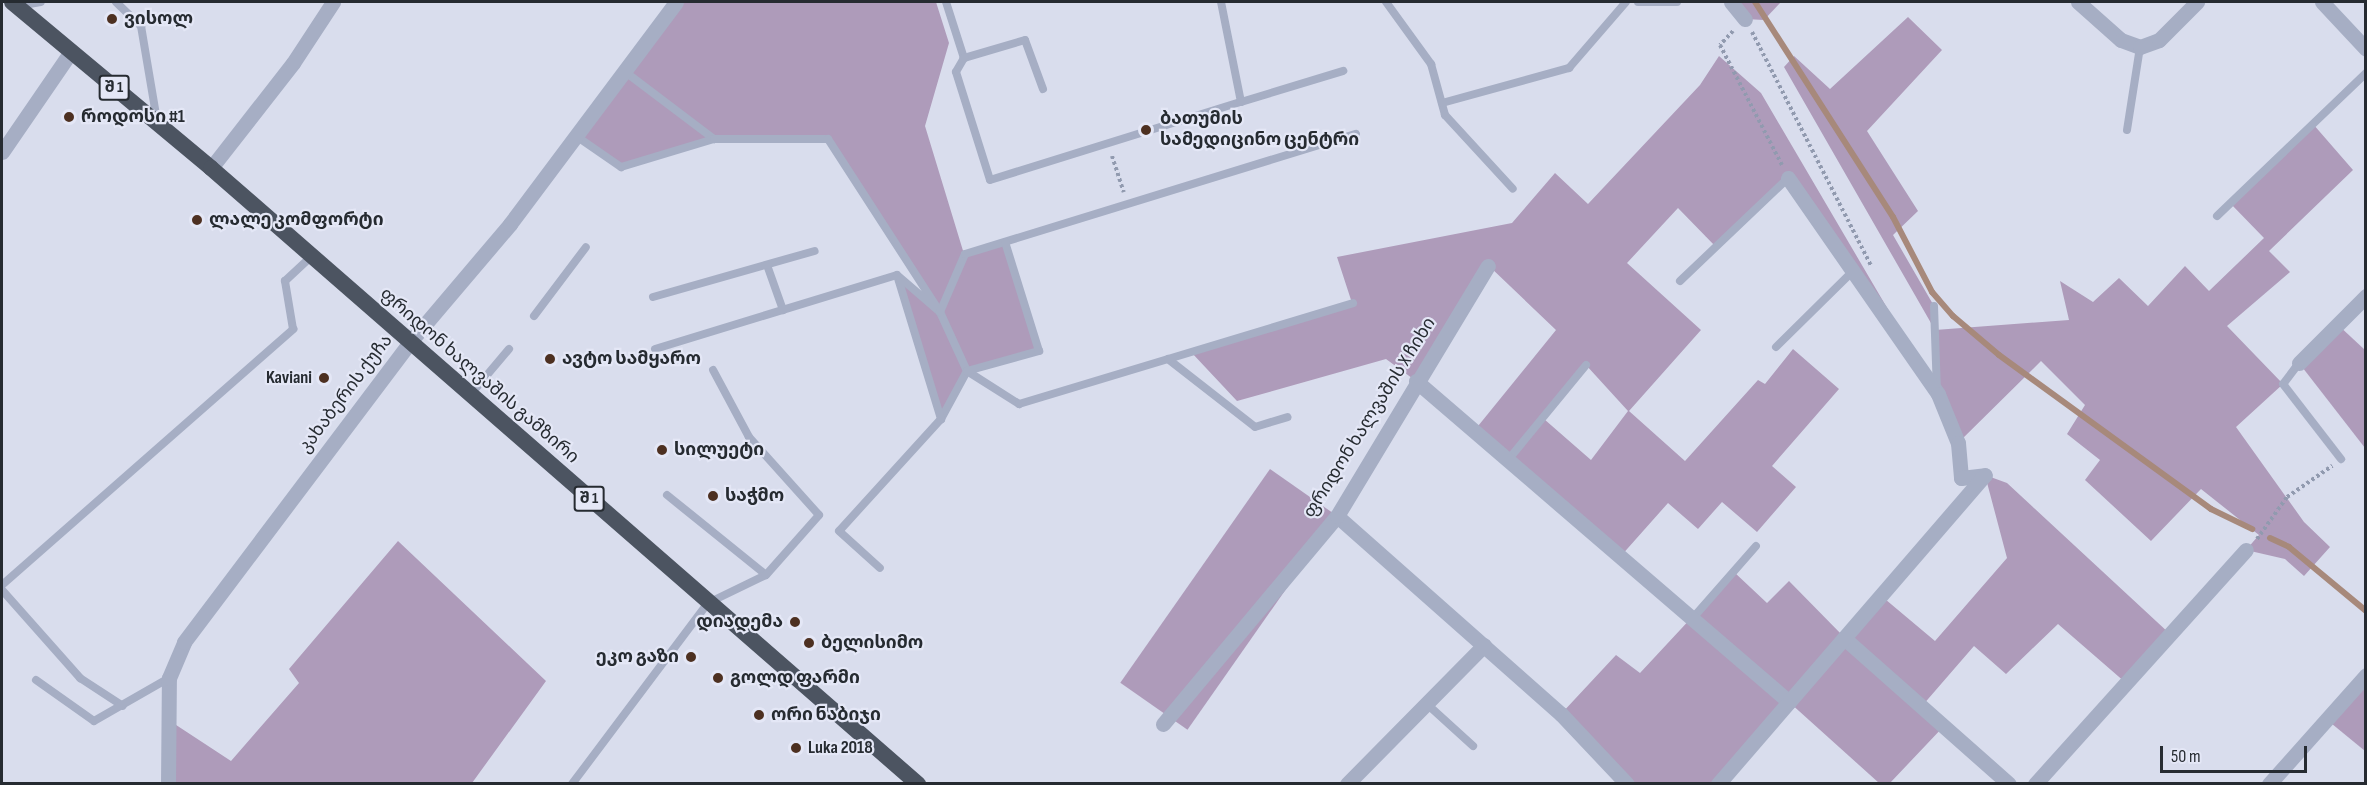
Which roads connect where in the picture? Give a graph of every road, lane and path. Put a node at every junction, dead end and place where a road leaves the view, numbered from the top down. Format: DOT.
graph roads {
  1 [pos="41,2"];
  2 [pos="116,2"];
  3 [pos="333,2"];
  4 [pos="676,2"];
  5 [pos="946,2"];
  6 [pos="1221,2"];
  7 [pos="1386,2"];
  8 [pos="1626,2"];
  9 [pos="1638,2"];
  10 [pos="1677,2"];
  11 [pos="1731,2"];
  12 [pos="2078,2"];
  13 [pos="2197,2"];
  14 [pos="2322,2"];
  15 [pos="14,4"];
  16 [pos="1745,19"];
  17 [pos="2140,47"];
  18 [pos="2366,49"];
  19 [pos="70,53"];
  20 [pos="964,58"];
  21 [pos="624,71"];
  22 [pos="1343,71"];
  23 [pos="2366,73"];
  24 [pos="1043,89"];
  25 [pos="1241,102"];
  26 [pos="1442,103"];
  27 [pos="157,124"];
  28 [pos="2127,130"];
  29 [pos="1356,134"];
  30 [pos="576,136"];
  31 [pos="714,139"];
  32 [pos="1108,144"];
  33 [pos="2,152"];
  34 [pos="211,168"];
  35 [pos="1788,178"];
  36 [pos="1513,189"];
  37 [pos="1128,204"];
  38 [pos="2217,216"];
  39 [pos="1005,242"];
  40 [pos="586,247"];
  41 [pos="815,251"];
  42 [pos="312,256"];
  43 [pos="767,265"];
  44 [pos="1488,266"];
  45 [pos="1873,269"];
  46 [pos="1853,271"];
  47 [pos="897,275"];
  48 [pos="1680,281"];
  49 [pos="2366,296"];
  50 [pos="653,297"];
  51 [pos="1353,303"];
  52 [pos="1934,306"];
  53 [pos="783,310"];
  54 [pos="940,312"];
  55 [pos="534,316"];
  56 [pos="410,342"];
  57 [pos="1776,347"];
  58 [pos="509,349"];
  59 [pos="655,350"];
  60 [pos="1168,359"];
  61 [pos="2299,363"];
  62 [pos="1586,365"];
  63 [pos="713,370"];
  64 [pos="967,370"];
  65 [pos="1416,381"];
  66 [pos="471,394"];
  67 [pos="1938,394"];
  68 [pos="1288,417"];
  69 [pos="941,419"];
  70 [pos="2341,459"];
  71 [pos="1508,460"];
  72 [pos="667,495"];
  73 [pos="1337,516"];
  74 [pos="1756,546"];
  75 [pos="2246,550"];
  76 [pos="880,568"];
  77 [pos="766,575"];
  78 [pos="2,585"];
  79 [pos="2,590"];
  80 [pos="708,603"];
  81 [pos="1692,619"];
  82 [pos="1844,638"];
  83 [pos="1484,645"];
  84 [pos="2366,675"];
  85 [pos="169,678"];
  86 [pos="36,680"];
  87 [pos="1789,702"];
  88 [pos="1428,705"];
  89 [pos="123,706"];
  90 [pos="1163,724"];
  91 [pos="1473,746"];
  92 [pos="168,783"];
  93 [pos="572,783"];
  94 [pos="918,783"];
  95 [pos="1347,783"];
  96 [pos="1627,783"];
  97 [pos="1718,783"];
  98 [pos="2009,783"];
  99 [pos="2035,783"];
  100 [pos="2269,783"];
  1 -- 15 [label="lane"];
  2 -- 27 [label="lane"];
  3 -- 34 [label="street"];
  4 -- 21 [label="street, კახაბერის ქუჩა"];
  5 -- 20 [label="lane"];
  6 -- 25 [label="lane"];
  7 -- 26 [label="lane"];
  8 -- 26 [label="lane"];
  9 -- 10 [label="lane"];
  11 -- 16 [label="street"];
  12 -- 17 [label="street"];
  13 -- 17 [label="street"];
  14 -- 18 [label="street"];
  15 -- 19 [label="highway, ფრიდონ ხალვაშის გამზირი / შ 1"];
  16 -- 35 [label="path"];
  16 -- 45 [label="path"];
  17 -- 28 [label="lane"];
  19 -- 27 [label="highway, ფრიდონ ხალვაშის გამზირი / შ 1"];
  19 -- 33 [label="street"];
  20 -- 24 [label="lane"];
  20 -- 32 [label="lane"];
  21 -- 30 [label="street, კახაბერის ქუჩა"];
  21 -- 31 [label="lane"];
  22 -- 25 [label="lane"];
  23 -- 38 [label="lane"];
  25 -- 32 [label="lane"];
  26 -- 36 [label="lane"];
  27 -- 34 [label="highway, ფრიდონ ხალვაშის გამზირი / შ 1"];
  29 -- 37 [label="lane"];
  30 -- 31 [label="lane"];
  30 -- 56 [label="street, კახაბერის ქუჩა"];
  31 -- 54 [label="lane"];
  32 -- 37 [label="path"];
  34 -- 42 [label="highway, ფრიდონ ხალვაშის გამზირი / შ 1"];
  35 -- 46 [label="street"];
  35 -- 48 [label="lane"];
  37 -- 39 [label="lane"];
  39 -- 54 [label="lane"];
  39 -- 64 [label="lane"];
  40 -- 55 [label="lane"];
  41 -- 43 [label="lane"];
  42 -- 56 [label="highway, ფრიდონ ხალვაშის გამზირი / შ 1"];
  42 -- 78 [label="lane"];
  43 -- 50 [label="lane"];
  43 -- 53 [label="lane"];
  44 -- 65 [label="street, ფრიდონ ხალვაშის X ჩიხი"];
  46 -- 57 [label="lane"];
  46 -- 67 [label="street"];
  47 -- 53 [label="lane"];
  47 -- 54 [label="lane"];
  47 -- 69 [label="lane"];
  49 -- 61 [label="street"];
  51 -- 60 [label="lane"];
  52 -- 67 [label="lane"];
  53 -- 59 [label="lane"];
  54 -- 64 [label="lane"];
  56 -- 66 [label="highway, ფრიდონ ხალვაშის გამზირი / შ 1"];
  56 -- 85 [label="street, კახაბერის ქუჩა"];
  58 -- 66 [label="lane"];
  60 -- 64 [label="lane"];
  60 -- 68 [label="lane"];
  61 -- 70 [label="lane"];
  62 -- 71 [label="lane"];
  63 -- 77 [label="lane"];
  64 -- 69 [label="lane"];
  65 -- 71 [label="street"];
  65 -- 73 [label="street, ფრიდონ ხალვაშის X ჩიხი"];
  66 -- 80 [label="highway, ფრიდონ ხალვაშის გამზირი / შ 1"];
  67 -- 82 [label="street"];
  69 -- 76 [label="lane"];
  70 -- 75 [label="path"];
  71 -- 81 [label="street"];
  72 -- 77 [label="lane"];
  73 -- 83 [label="street"];
  73 -- 90 [label="street, ფრიდონ ხალვაშის X ჩიხი"];
  74 -- 81 [label="lane"];
  75 -- 99 [label="street"];
  77 -- 80 [label="lane"];
  79 -- 89 [label="lane"];
  80 -- 93 [label="lane"];
  80 -- 94 [label="highway, ფრიდონ ხალვაშის გამზირი / შ 1"];
  81 -- 87 [label="street"];
  82 -- 87 [label="street"];
  82 -- 98 [label="street"];
  83 -- 88 [label="street"];
  83 -- 96 [label="street"];
  84 -- 100 [label="street"];
  85 -- 89 [label="lane"];
  85 -- 92 [label="street, კახაბერის ქუჩა"];
  86 -- 89 [label="lane"];
  87 -- 97 [label="street"];
  88 -- 91 [label="lane"];
  88 -- 95 [label="street"];
}
